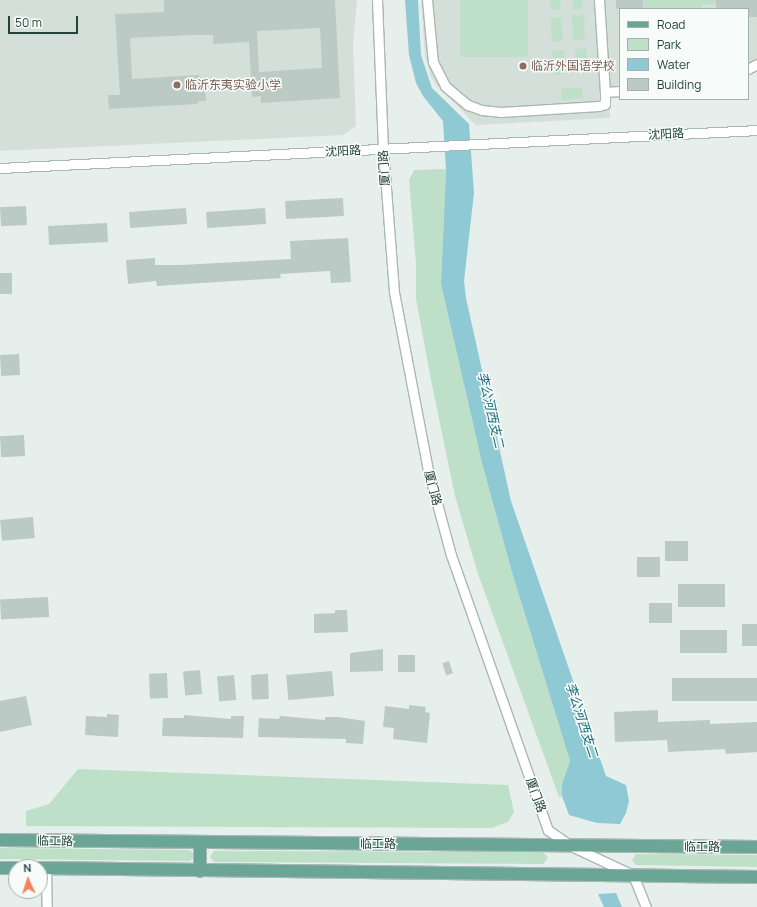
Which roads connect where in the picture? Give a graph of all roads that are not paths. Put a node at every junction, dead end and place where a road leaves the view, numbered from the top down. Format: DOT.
graph roads {
  1 [pos="377,0"];
  2 [pos="427,0"];
  3 [pos="599,0"];
  4 [pos="619,91"];
  5 [pos="605,92"];
  6 [pos="757,130"];
  7 [pos="383,149"];
  8 [pos="0,168"];
  9 [pos="0,840"];
  10 [pos="200,843"];
  11 [pos="757,845"];
  12 [pos="571,846"];
  13 [pos="48,868"];
  14 [pos="200,871"];
  15 [pos="633,875"];
  16 [pos="757,877"];
  17 [pos="646,907"];
  1 -- 7 [label="street, 厦门路"];
  2 -- 5 [label="street"];
  3 -- 5 [label="street"];
  4 -- 5 [label="street"];
  6 -- 7 [label="street, 沈阳路"];
  7 -- 8 [label="street, 沈阳路"];
  7 -- 12 [label="street, 厦门路"];
  9 -- 10 [label="main road, 临工路"];
  10 -- 12 [label="main road, 临工路"];
  10 -- 14 [label="main road"];
  11 -- 12 [label="main road, 临工路"];
  12 -- 15 [label="street, 厦门路"];
  13 -- 14 [label="main road"];
  14 -- 15 [label="main road"];
  15 -- 16 [label="main road"];
  15 -- 17 [label="street"];
}
